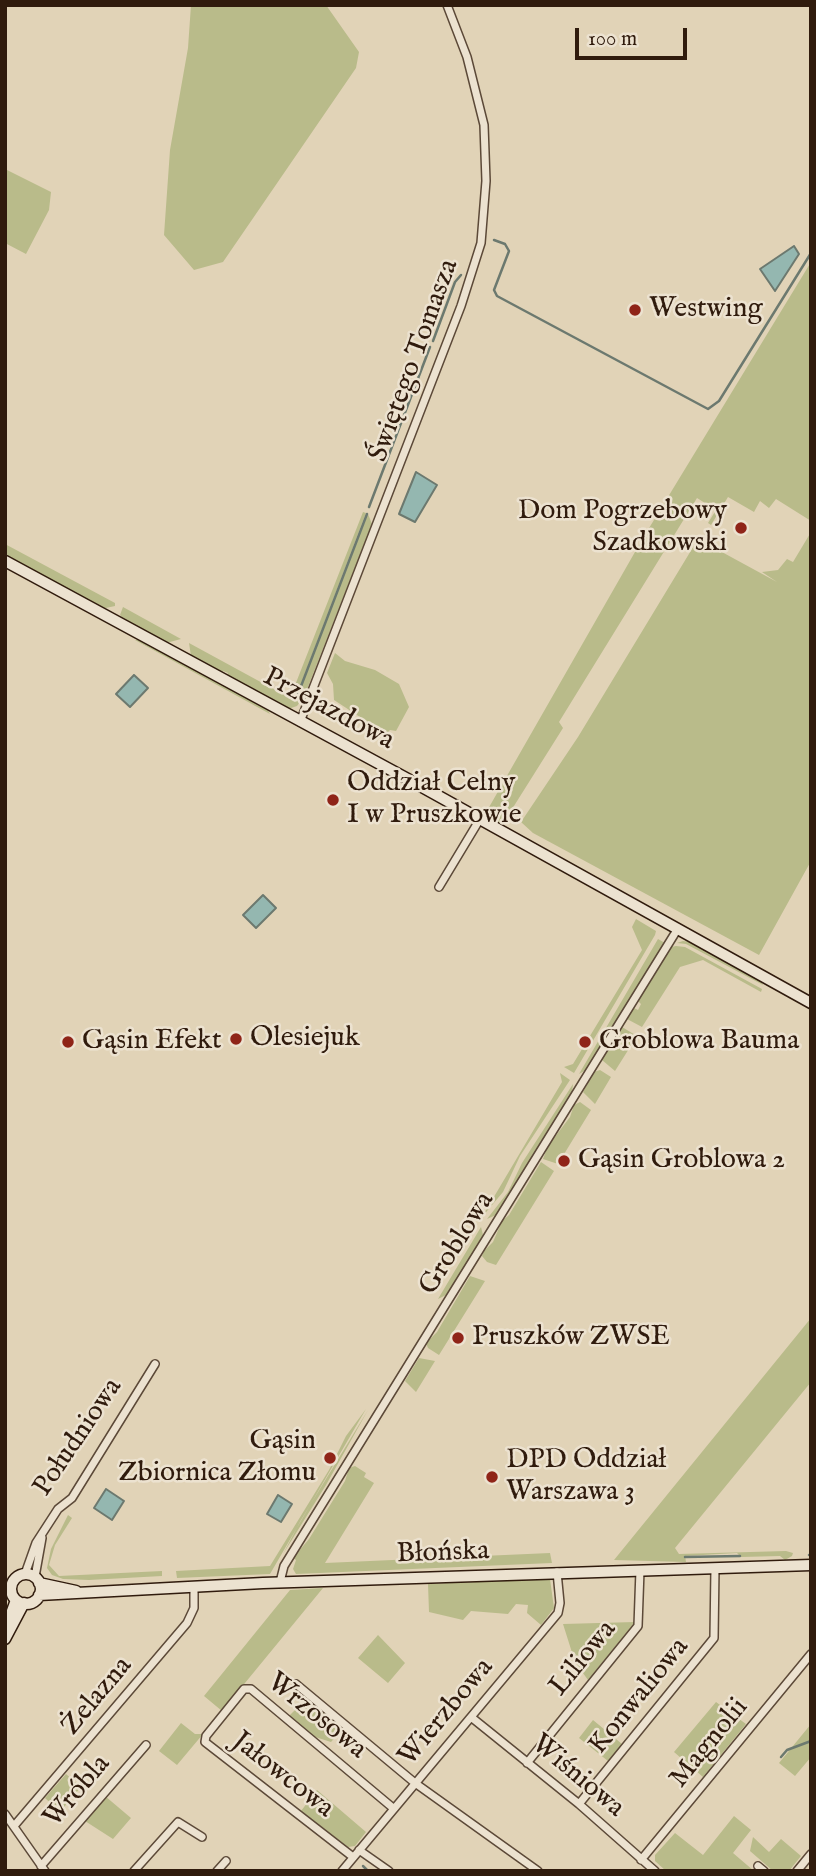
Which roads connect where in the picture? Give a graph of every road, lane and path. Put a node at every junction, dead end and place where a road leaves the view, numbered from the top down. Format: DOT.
graph roads {
  1 [pos="447,5"];
  2 [pos="5,561"];
  3 [pos="300,722"];
  4 [pos="480,818"];
  5 [pos="439,887"];
  6 [pos="677,930"];
  7 [pos="811,1003"];
  8 [pos="155,1364"];
  9 [pos="811,1565"];
  10 [pos="715,1568"];
  11 [pos="640,1570"];
  12 [pos="557,1572"];
  13 [pos="33,1578"];
  14 [pos="9,1582"];
  15 [pos="280,1582"];
  16 [pos="194,1586"];
  17 [pos="78,1592"];
  18 [pos="39,1595"];
  19 [pos="14,1597"];
  20 [pos="7,1636"];
  21 [pos="811,1654"];
  22 [pos="296,1684"];
  23 [pos="244,1689"];
  24 [pos="471,1717"];
  25 [pos="146,1745"];
  26 [pos="527,1763"];
  27 [pos="415,1783"];
  28 [pos="579,1804"];
  29 [pos="393,1808"];
  30 [pos="5,1814"];
  31 [pos="14,1826"];
  32 [pos="202,1837"];
  33 [pos="359,1850"];
  34 [pos="811,1854"];
  35 [pos="353,1857"];
  36 [pos="641,1860"];
  37 [pos="226,1861"];
  38 [pos="43,1868"];
  39 [pos="134,1871"];
  40 [pos="217,1871"];
  41 [pos="341,1871"];
  42 [pos="389,1871"];
  43 [pos="538,1871"];
  44 [pos="655,1871"];
  45 [pos="797,1871"];
  1 -- 3 [label="street, Świętego Tomasza"];
  2 -- 3 [label="street, Przejazdowa"];
  3 -- 4 [label="street, Przejazdowa"];
  4 -- 5 [label="street"];
  4 -- 6 [label="street, Przejazdowa"];
  6 -- 7 [label="street, Przejazdowa"];
  6 -- 15 [label="street, Groblowa"];
  8 -- 13 [label="street, Południowa"];
  9 -- 10 [label="street, Błońska"];
  10 -- 11 [label="street, Błońska"];
  10 -- 28 [label="street, Konwaliowa"];
  11 -- 12 [label="street, Błońska"];
  11 -- 26 [label="street, Liliowa"];
  12 -- 15 [label="street, Błońska"];
  12 -- 24 [label="street, Wierzbowa"];
  13 -- 14 [label="street"];
  13 -- 17 [label="street, Błońska"];
  13 -- 18 [label="street"];
  14 -- 19 [label="street"];
  15 -- 16 [label="street, Błońska"];
  16 -- 17 [label="street, Błońska"];
  16 -- 31 [label="street, Żelazna"];
  17 -- 18 [label="street, Błońska"];
  18 -- 19 [label="street"];
  19 -- 20 [label="street"];
  21 -- 36 [label="street, Magnolii"];
  22 -- 27 [label="street"];
  23 -- 29 [label="street, Wrzosowa"];
  23 -- 35 [label="street, Jałowcowa"];
  24 -- 26 [label="street, Wiśniowa"];
  24 -- 27 [label="street, Wierzbowa"];
  25 -- 38 [label="street, Wróbla"];
  26 -- 28 [label="street, Wiśniowa"];
  27 -- 29 [label="street, Wierzbowa"];
  27 -- 43 [label="street"];
  28 -- 36 [label="street, Wiśniowa"];
  29 -- 33 [label="street, Wierzbowa"];
  30 -- 31 [label="street"];
  31 -- 38 [label="street"];
  32 -- 39 [label="street"];
  33 -- 35 [label="street, Wierzbowa"];
  33 -- 42 [label="street"];
  34 -- 45 [label="street"];
  35 -- 41 [label="street, Wierzbowa"];
  36 -- 44 [label="street, Wiśniowa"];
  37 -- 40 [label="street"];
}
